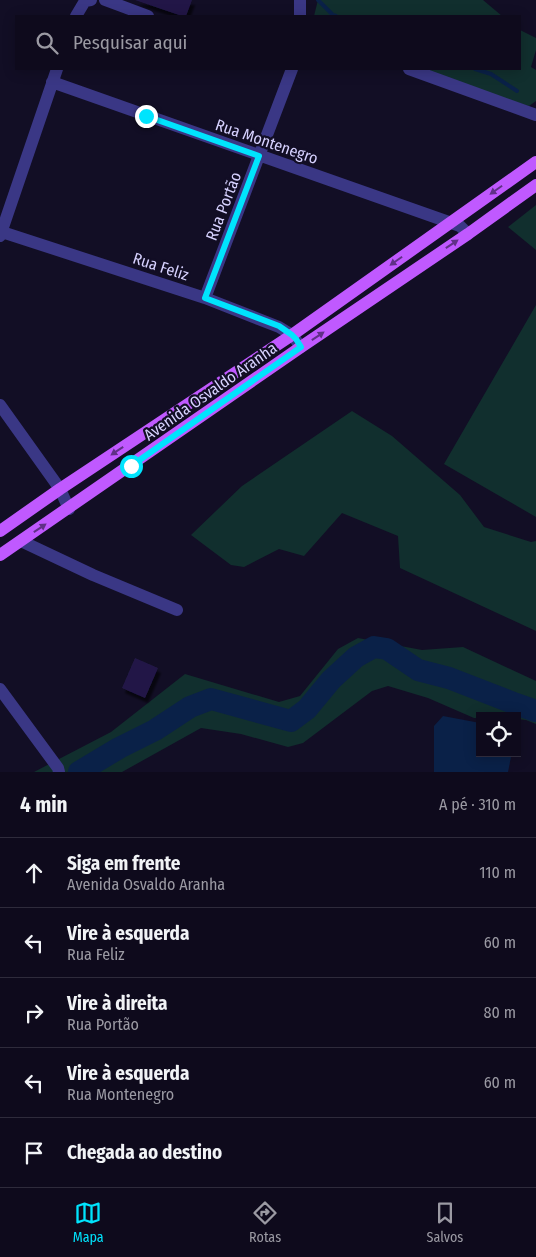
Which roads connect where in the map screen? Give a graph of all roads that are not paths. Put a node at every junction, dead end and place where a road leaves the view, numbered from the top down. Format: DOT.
graph roads {
  1 [pos="105,0"];
  2 [pos="300,0"];
  3 [pos="88,1"];
  4 [pos="77,15"];
  5 [pos="145,15"];
  6 [pos="300,15"];
  7 [pos="57,70"];
  8 [pos="292,70"];
  9 [pos="412,70"];
  10 [pos="52,82"];
  11 [pos="536,115"];
  12 [pos="259,156"];
  13 [pos="536,162"];
  14 [pos="536,185"];
  15 [pos="450,222"];
  16 [pos="1,234"];
  17 [pos="468,234"];
  18 [pos="205,298"];
  19 [pos="292,335"];
  20 [pos="301,347"];
  21 [pos="0,405"];
  22 [pos="60,489"];
  23 [pos="69,509"];
  24 [pos="0,531"];
  25 [pos="21,541"];
  26 [pos="0,555"];
  27 [pos="177,610"];
  28 [pos="0,689"];
  29 [pos="59,772"];
  1 -- 5 [label="street"];
  2 -- 6 [label="street"];
  3 -- 4 [label="street"];
  7 -- 10 [label="street"];
  8 -- 12 [label="street, Rua Portão"];
  9 -- 11 [label="street"];
  10 -- 12 [label="street, Rua Montenegro"];
  10 -- 16 [label="street"];
  12 -- 15 [label="street, Rua Montenegro"];
  12 -- 18 [label="street, Rua Portão"];
  13 -- 15 [label="main road, Avenida Osvaldo Aranha, one-way"];
  14 -- 17 [label="main road, Avenida Osvaldo Aranha"];
  15 -- 17 [label="street, Rua Montenegro"];
  15 -- 19 [label="main road, Avenida Osvaldo Aranha, one-way"];
  16 -- 18 [label="street, Rua Feliz"];
  20 -- 17 [label="main road, Avenida Osvaldo Aranha, one-way"];
  18 -- 19 [label="street, Rua Feliz"];
  19 -- 20 [label="street, Rua Feliz"];
  19 -- 22 [label="main road, Avenida Osvaldo Aranha, one-way"];
  20 -- 23 [label="main road, Avenida Osvaldo Aranha"];
  21 -- 22 [label="street"];
  22 -- 23 [label="street"];
  22 -- 24 [label="main road, Avenida Osvaldo Aranha"];
  25 -- 23 [label="main road, Avenida Osvaldo Aranha, one-way"];
  25 -- 26 [label="main road, Avenida Osvaldo Aranha"];
  25 -- 27 [label="street"];
  28 -- 29 [label="street"];
}
